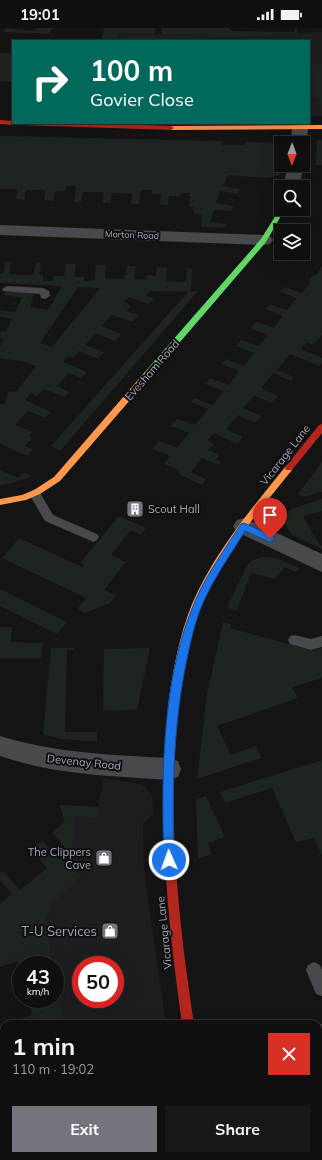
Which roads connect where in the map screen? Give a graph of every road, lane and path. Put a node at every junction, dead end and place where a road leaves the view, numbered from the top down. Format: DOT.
graph roads {
  1 [pos="0,122"];
  2 [pos="12,123"];
  3 [pos="54,124"];
  4 [pos="322,128"];
  5 [pos="299,136"];
  6 [pos="278,216"];
  7 [pos="0,230"];
  8 [pos="264,240"];
  9 [pos="7,289"];
  10 [pos="45,296"];
  11 [pos="322,427"];
  12 [pos="35,494"];
  13 [pos="0,502"];
  14 [pos="244,526"];
  15 [pos="93,537"];
  16 [pos="322,564"];
  17 [pos="295,640"];
  18 [pos="322,641"];
  19 [pos="2,752"];
  20 [pos="169,770"];
  21 [pos="314,970"];
  22 [pos="322,988"];
  23 [pos="187,1020"];
  1 -- 2 [label="main road"];
  3 -- 5 [label="main road"];
  4 -- 5 [label="main road"];
  6 -- 8 [label="main road, Evesham Road"];
  7 -- 8 [label="street, Morton Road"];
  8 -- 12 [label="main road, Evesham Road"];
  9 -- 10 [label="lane"];
  11 -- 14 [label="main road, Vicarage Lane"];
  12 -- 13 [label="main road, Evesham Road"];
  12 -- 15 [label="lane"];
  14 -- 16 [label="street"];
  14 -- 20 [label="main road, Vicarage Lane"];
  17 -- 18 [label="lane"];
  19 -- 20 [label="street, Devenay Road"];
  20 -- 23 [label="main road, Vicarage Lane"];
  21 -- 22 [label="lane"];
}
